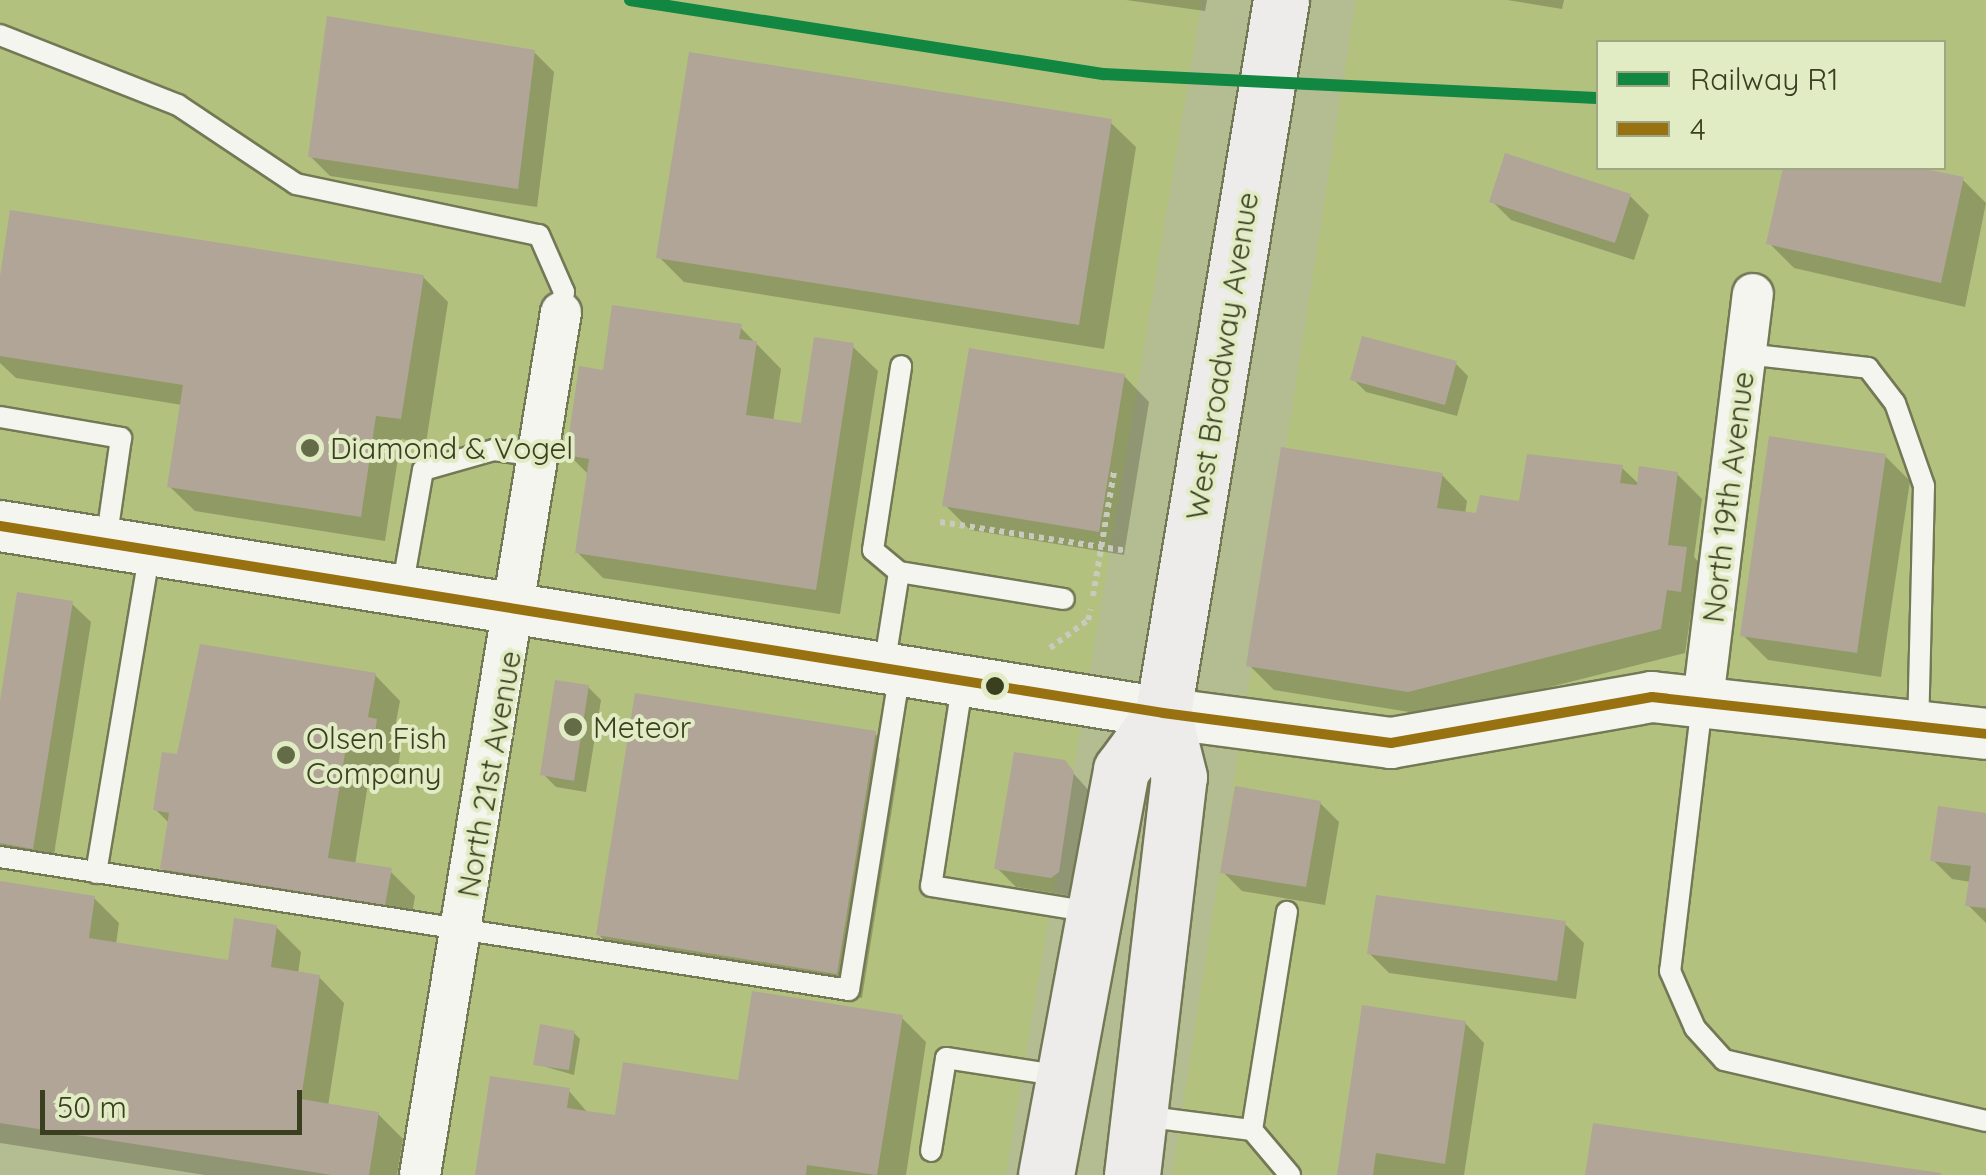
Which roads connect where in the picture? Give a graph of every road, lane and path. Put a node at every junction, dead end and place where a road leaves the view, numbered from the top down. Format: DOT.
graph roads {
  1 [pos="1281,0"];
  2 [pos="0,35"];
  3 [pos="1753,294"];
  4 [pos="561,312"];
  5 [pos="1746,354"];
  6 [pos="901,366"];
  7 [pos="0,418"];
  8 [pos="540,456"];
  9 [pos="1114,472"];
  10 [pos="940,522"];
  11 [pos="0,526"];
  12 [pos="128,546"];
  13 [pos="1101,547"];
  14 [pos="1128,551"];
  15 [pos="899,572"];
  16 [pos="402,589"];
  17 [pos="1064,598"];
  18 [pos="517,607"];
  19 [pos="1050,648"];
  20 [pos="892,669"];
  21 [pos="963,680"];
  22 [pos="1703,700"];
  23 [pos="1163,713"];
  24 [pos="1918,726"];
  25 [pos="1986,734"];
  26 [pos="0,857"];
  27 [pos="96,873"];
  28 [pos="1287,912"];
  29 [pos="1098,914"];
  30 [pos="462,930"];
  31 [pos="1064,1076"];
  32 [pos="1140,1116"];
  33 [pos="1986,1121"];
  34 [pos="1252,1130"];
  35 [pos="931,1152"];
  36 [pos="420,1175"];
  37 [pos="1046,1175"];
  38 [pos="1132,1175"];
  39 [pos="1290,1175"];
  1 -- 23 [label="main road, West Broadway Avenue"];
  2 -- 4 [label="lane"];
  3 -- 5 [label="street, North 19th Avenue"];
  4 -- 8 [label="street, North 21st Avenue"];
  5 -- 22 [label="street, North 19th Avenue"];
  5 -- 24 [label="lane"];
  6 -- 15 [label="lane"];
  7 -- 12 [label="lane"];
  8 -- 16 [label="lane"];
  8 -- 18 [label="street, North 21st Avenue"];
  9 -- 13 [label="path"];
  10 -- 13 [label="path"];
  11 -- 12 [label="street"];
  12 -- 16 [label="street"];
  12 -- 27 [label="lane"];
  13 -- 14 [label="path"];
  13 -- 19 [label="path"];
  15 -- 17 [label="lane"];
  15 -- 20 [label="lane"];
  16 -- 18 [label="street"];
  18 -- 20 [label="street"];
  18 -- 30 [label="street, North 21st Avenue"];
  20 -- 21 [label="street"];
  20 -- 30 [label="lane"];
  21 -- 23 [label="street"];
  21 -- 29 [label="lane"];
  22 -- 23 [label="street"];
  22 -- 24 [label="street"];
  22 -- 33 [label="lane"];
  23 -- 29 [label="main road, West Broadway Avenue"];
  23 -- 32 [label="main road, West Broadway Avenue"];
  24 -- 25 [label="street"];
  26 -- 27 [label="lane"];
  27 -- 30 [label="lane"];
  28 -- 34 [label="lane"];
  29 -- 31 [label="main road, West Broadway Avenue"];
  30 -- 36 [label="street, North 21st Avenue"];
  31 -- 35 [label="lane"];
  31 -- 37 [label="main road, West Broadway Avenue"];
  32 -- 34 [label="lane"];
  32 -- 38 [label="main road, West Broadway Avenue"];
  34 -- 39 [label="lane"];
}
